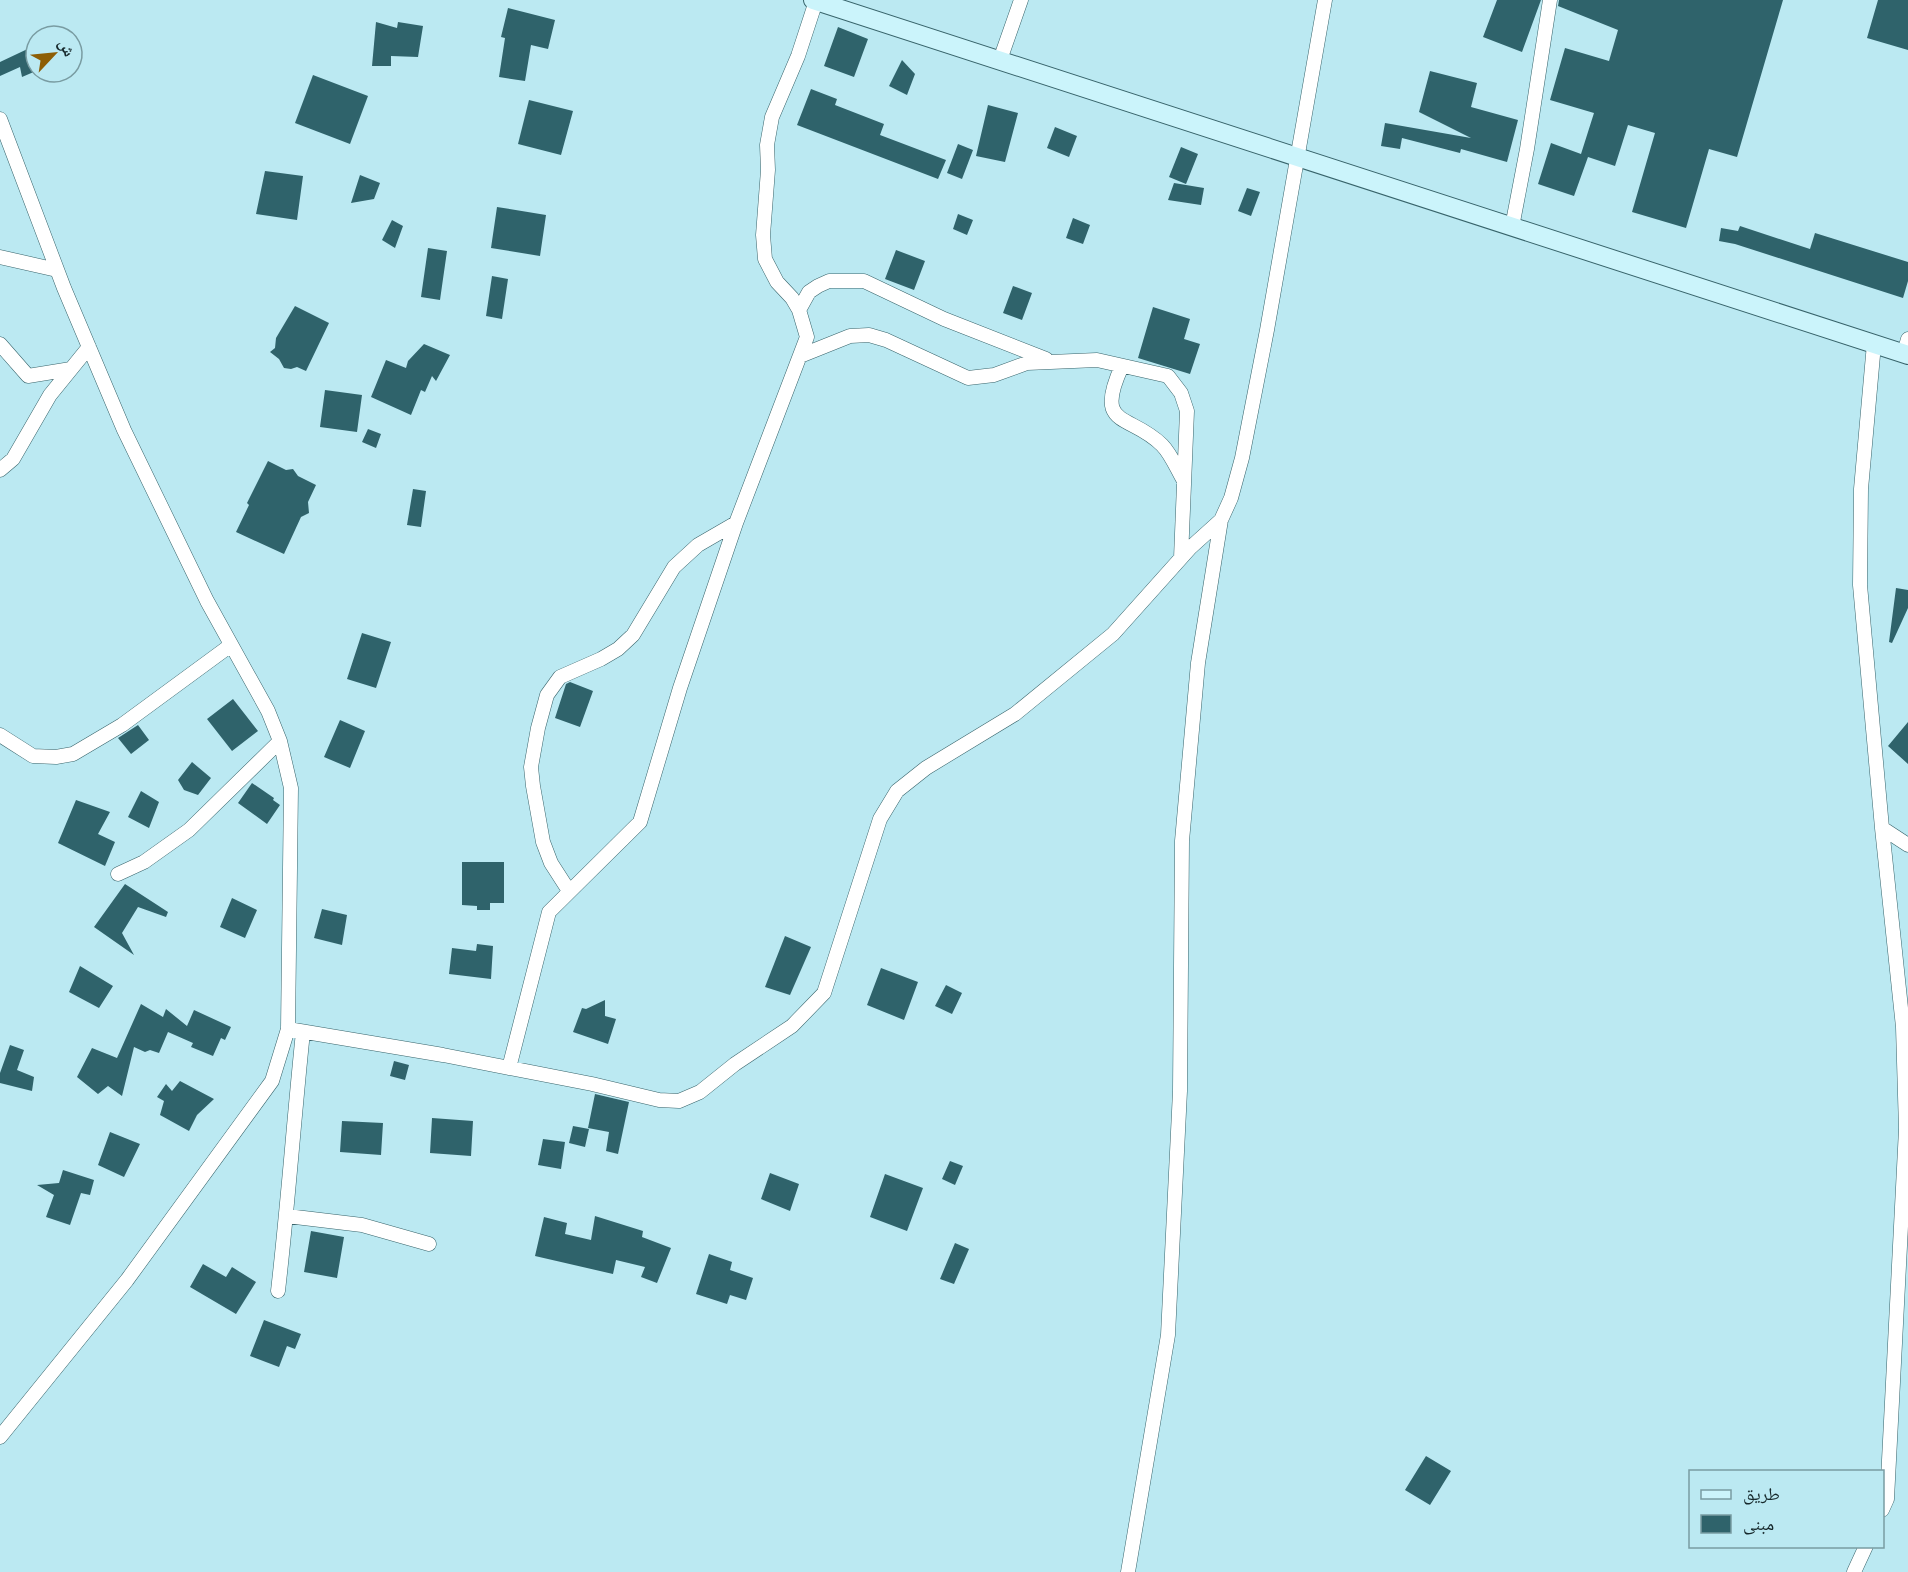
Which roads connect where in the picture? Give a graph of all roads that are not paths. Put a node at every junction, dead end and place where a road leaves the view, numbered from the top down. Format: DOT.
graph roads {
  1 [pos="815,0"];
  2 [pos="1021,0"];
  3 [pos="1325,0"];
  4 [pos="1550,0"];
  5 [pos="844,5"];
  6 [pos="1000,60"];
  7 [pos="0,119"];
  8 [pos="1297,157"];
  9 [pos="1512,226"];
  10 [pos="3,262"];
  11 [pos="57,270"];
  12 [pos="799,310"];
  13 [pos="0,344"];
  14 [pos="1874,344"];
  15 [pos="89,347"];
  16 [pos="1906,349"];
  17 [pos="800,356"];
  18 [pos="1052,362"];
  19 [pos="1122,366"];
  20 [pos="71,369"];
  21 [pos="0,470"];
  22 [pos="1184,481"];
  23 [pos="1221,520"];
  24 [pos="736,523"];
  25 [pos="1181,558"];
  26 [pos="231,645"];
  27 [pos="0,735"];
  28 [pos="280,741"];
  29 [pos="1882,828"];
  30 [pos="1908,845"];
  31 [pos="118,874"];
  32 [pos="569,891"];
  33 [pos="288,1029"];
  34 [pos="303,1032"];
  35 [pos="509,1068"];
  36 [pos="287,1216"];
  37 [pos="429,1244"];
  38 [pos="278,1291"];
  39 [pos="0,1437"];
  40 [pos="1884,1506"];
  41 [pos="1865,1548"];
  42 [pos="1128,1572"];
  43 [pos="1854,1572"];
  1 -- 5 [label="street"];
  1 -- 12 [label="street"];
  2 -- 6 [label="street"];
  3 -- 8 [label="street"];
  4 -- 9 [label="street"];
  5 -- 6 [label="street"];
  6 -- 8 [label="street"];
  7 -- 11 [label="street"];
  8 -- 9 [label="street"];
  8 -- 23 [label="street"];
  9 -- 14 [label="street"];
  10 -- 11 [label="street"];
  11 -- 15 [label="street"];
  12 -- 17 [label="street"];
  12 -- 18 [label="street"];
  13 -- 20 [label="street"];
  14 -- 16 [label="street"];
  14 -- 29 [label="street"];
  15 -- 20 [label="street"];
  15 -- 26 [label="street"];
  17 -- 18 [label="street"];
  17 -- 24 [label="street"];
  18 -- 19 [label="street"];
  19 -- 22 [label="street"];
  19 -- 22 [label="street"];
  20 -- 21 [label="street"];
  22 -- 25 [label="street"];
  23 -- 25 [label="street"];
  23 -- 42 [label="street"];
  24 -- 32 [label="street"];
  24 -- 32 [label="street"];
  25 -- 35 [label="street"];
  26 -- 27 [label="street"];
  26 -- 28 [label="street"];
  28 -- 31 [label="street"];
  28 -- 33 [label="street"];
  29 -- 30 [label="street"];
  29 -- 40 [label="street"];
  32 -- 35 [label="street"];
  33 -- 34 [label="street"];
  33 -- 39 [label="street"];
  34 -- 35 [label="street"];
  34 -- 36 [label="street"];
  36 -- 37 [label="street"];
  36 -- 38 [label="street"];
  41 -- 43 [label="street"];
}
